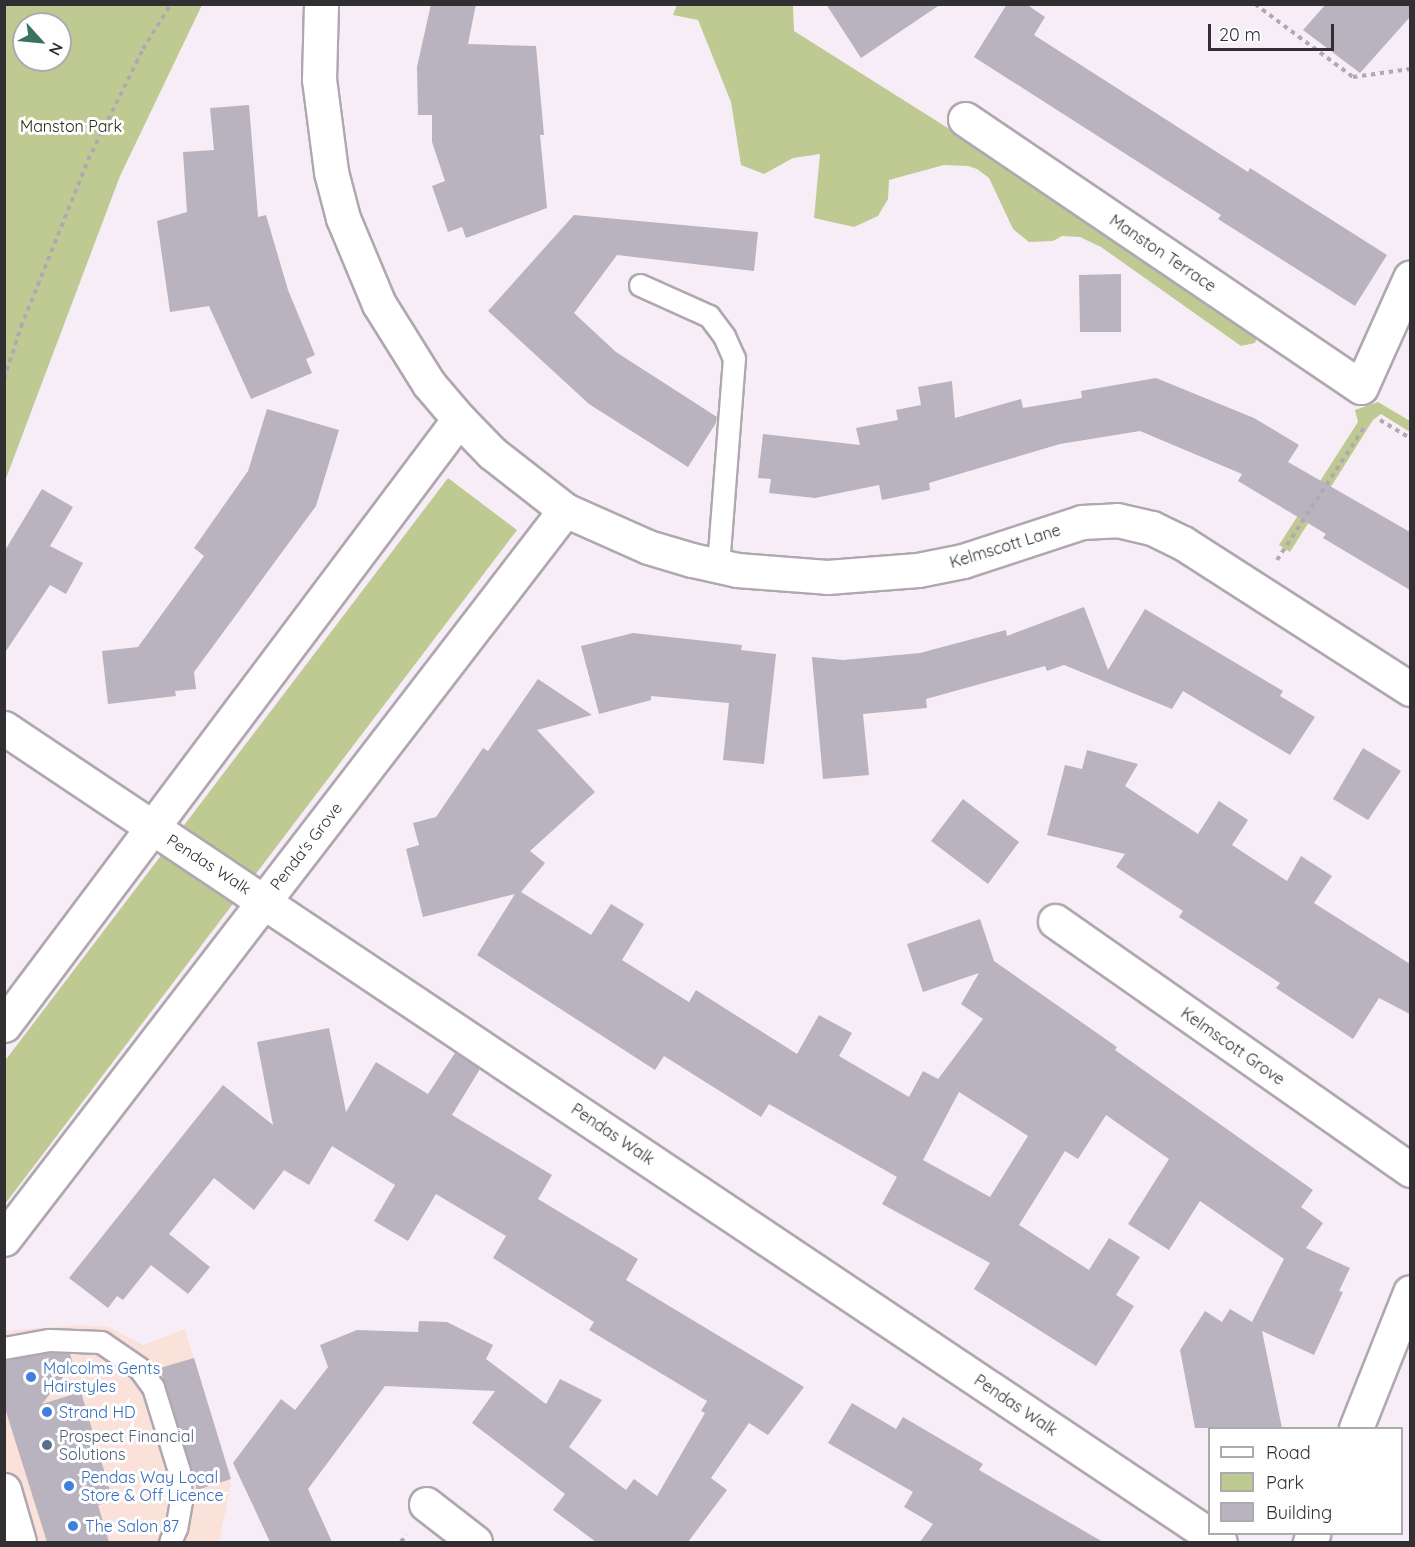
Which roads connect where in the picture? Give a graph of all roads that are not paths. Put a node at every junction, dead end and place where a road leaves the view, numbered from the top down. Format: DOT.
graph roads {
  1 [pos="321,4"];
  2 [pos="966,119"];
  3 [pos="1410,278"];
  4 [pos="640,285"];
  5 [pos="459,419"];
  6 [pos="565,510"];
  7 [pos="718,566"];
  8 [pos="1410,689"];
  9 [pos="4,728"];
  10 [pos="153,827"];
  11 [pos="264,900"];
  12 [pos="1055,921"];
  13 [pos="4,1025"];
  14 [pos="1410,1170"];
  15 [pos="4,1239"];
  16 [pos="1410,1292"];
  17 [pos="4,1348"];
  18 [pos="1356,1427"];
  19 [pos="4,1490"];
  20 [pos="426,1504"];
  21 [pos="1208,1534"];
  22 [pos="19,1542"];
  23 [pos="170,1542"];
  24 [pos="475,1542"];
  1 -- 5 [label="street, Kelmscott Lane"];
  2 -- 3 [label="street, Manston Terrace"];
  4 -- 7 [label="lane"];
  5 -- 6 [label="street, Kelmscott Lane"];
  5 -- 10 [label="street"];
  6 -- 7 [label="street, Kelmscott Lane"];
  6 -- 11 [label="street, Penda's Grove"];
  7 -- 8 [label="street, Kelmscott Lane"];
  9 -- 10 [label="street, Pendas Walk"];
  10 -- 11 [label="street, Pendas Walk"];
  10 -- 13 [label="street"];
  11 -- 15 [label="street, Penda's Grove"];
  11 -- 21 [label="street, Pendas Walk"];
  12 -- 14 [label="street, Kelmscott Grove"];
  16 -- 18 [label="street"];
  17 -- 23 [label="lane"];
  19 -- 22 [label="street"];
  20 -- 24 [label="street"];
}
